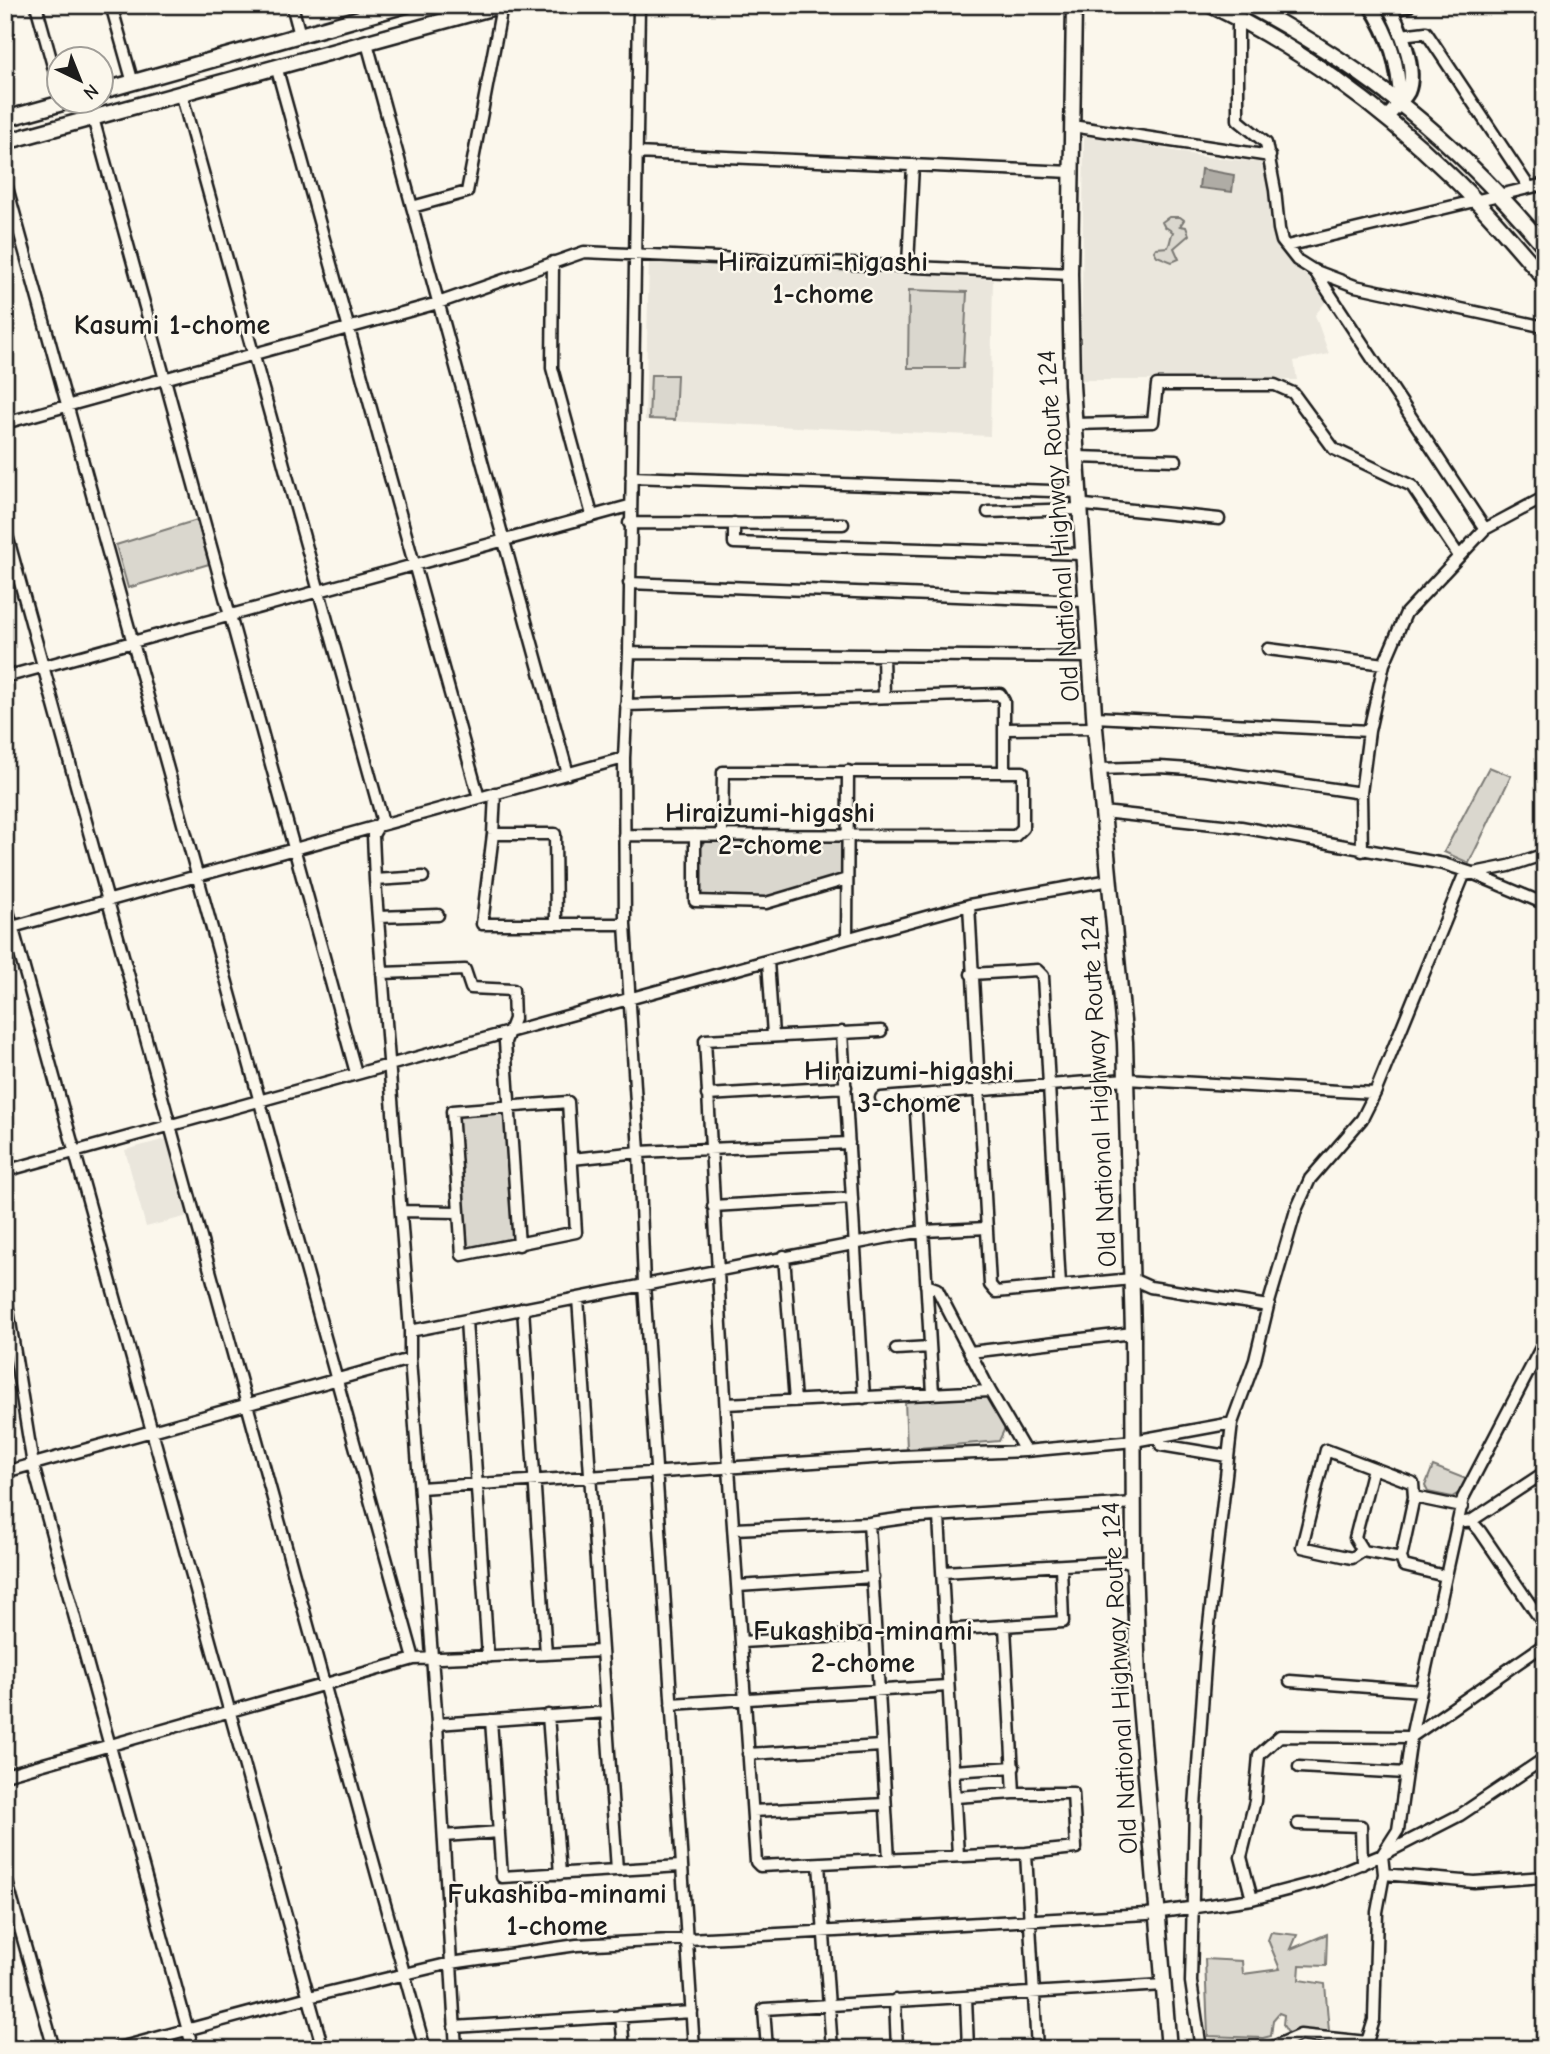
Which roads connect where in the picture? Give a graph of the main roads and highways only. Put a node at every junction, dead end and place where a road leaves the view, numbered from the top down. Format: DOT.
graph roads {
  1 [pos="405,5"];
  2 [pos="1074,5"];
  3 [pos="1210,5"];
  4 [pos="1248,5"];
  5 [pos="1370,5"];
  6 [pos="1408,5"];
  7 [pos="501,6"];
  8 [pos="1389,6"];
  9 [pos="448,13"];
  10 [pos="116,87"];
  11 [pos="1400,102"];
  12 [pos="46,105"];
  13 [pos="1386,118"];
  14 [pos="5,119"];
  15 [pos="5,142"];
  16 [pos="1545,247"];
  17 [pos="1545,279"];
  18 [pos="1169,2049"];
  1 -- 10 [label="highway"];
  2 -- 18 [label="highway, Old National Highway Route 124"];
  3 -- 13 [label="highway"];
  4 -- 11 [label="highway"];
  5 -- 11 [label="main road"];
  6 -- 8 [label="main road"];
  7 -- 9 [label="highway"];
  8 -- 11 [label="main road"];
  9 -- 15 [label="highway"];
  11 -- 13 [label="main road"];
  11 -- 16 [label="highway"];
  12 -- 14 [label="highway"];
  13 -- 17 [label="highway"];
}
